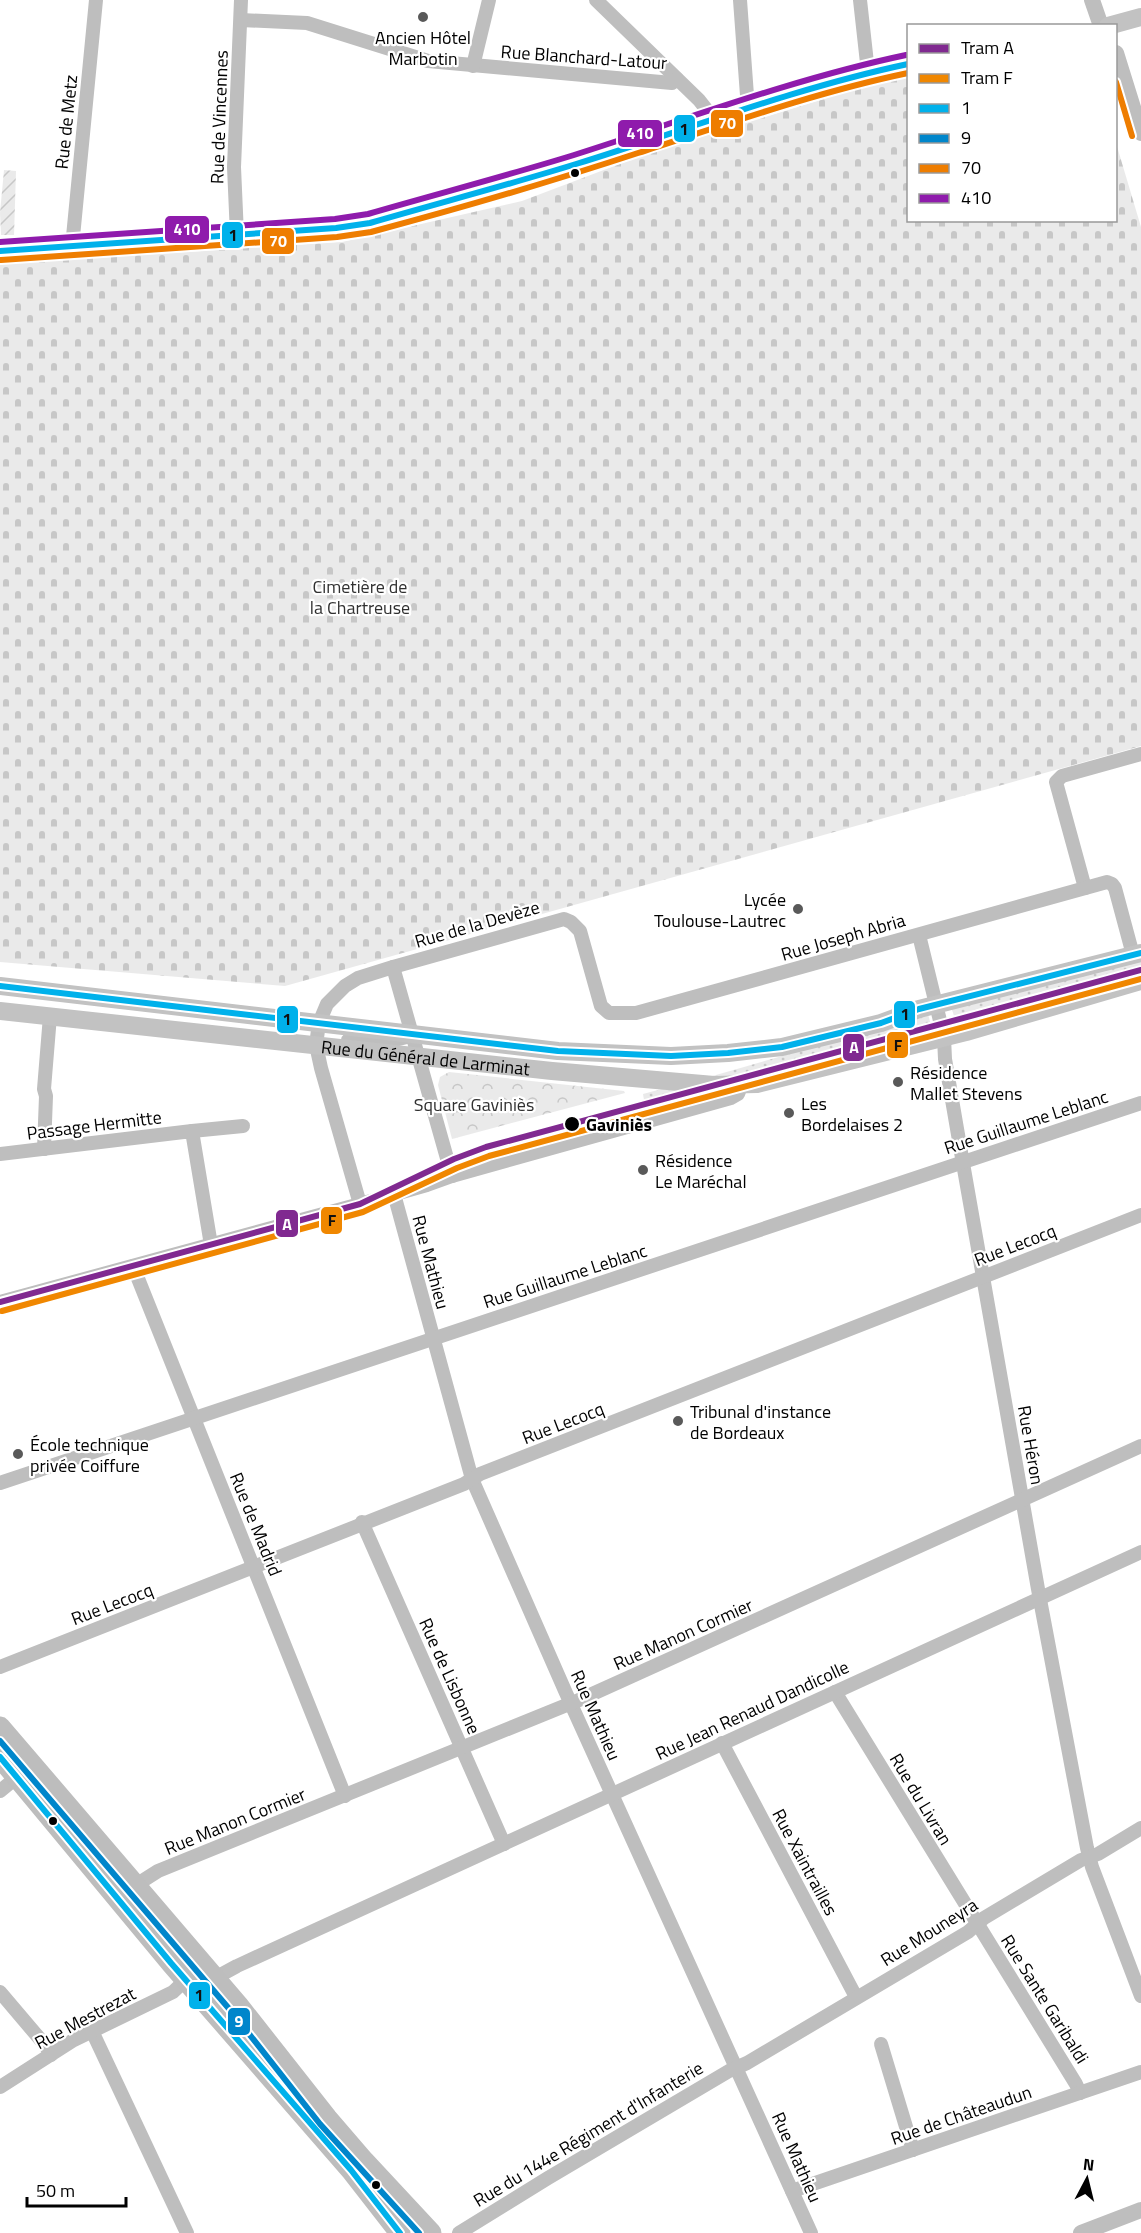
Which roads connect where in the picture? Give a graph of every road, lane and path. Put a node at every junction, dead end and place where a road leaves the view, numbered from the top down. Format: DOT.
graph roads {
  1 [pos="96,0"];
  2 [pos="241,0"];
  3 [pos="489,0"];
  4 [pos="596,0"];
  5 [pos="740,0"];
  6 [pos="860,0"];
  7 [pos="1092,0"];
  8 [pos="1141,17"];
  9 [pos="241,20"];
  10 [pos="1100,24"];
  11 [pos="1115,24"];
  12 [pos="1117,56"];
  13 [pos="907,64"];
  14 [pos="473,66"];
  15 [pos="870,72"];
  16 [pos="677,78"];
  17 [pos="748,109"];
  18 [pos="714,119"];
  19 [pos="1141,134"];
  20 [pos="237,235"];
  21 [pos="72,247"];
  22 [pos="0,251"];
  23 [pos="1141,754"];
  24 [pos="1085,888"];
  25 [pos="571,922"];
  26 [pos="919,935"];
  27 [pos="1137,954"];
  28 [pos="393,967"];
  29 [pos="1141,981"];
  30 [pos="0,986"];
  31 [pos="937,1004"];
  32 [pos="0,1011"];
  33 [pos="50,1016"];
  34 [pos="319,1023"];
  35 [pos="413,1035"];
  36 [pos="944,1037"];
  37 [pos="316,1045"];
  38 [pos="419,1056"];
  39 [pos="742,1084"];
  40 [pos="1141,1103"];
  41 [pos="243,1126"];
  42 [pos="192,1131"];
  43 [pos="44,1149"];
  44 [pos="0,1154"];
  45 [pos="963,1162"];
  46 [pos="452,1176"];
  47 [pos="394,1194"];
  48 [pos="360,1204"];
  49 [pos="1141,1215"];
  50 [pos="211,1245"];
  51 [pos="133,1266"];
  52 [pos="983,1277"];
  53 [pos="0,1302"];
  54 [pos="432,1339"];
  55 [pos="194,1418"];
  56 [pos="1141,1446"];
  57 [pos="472,1479"];
  58 [pos="0,1482"];
  59 [pos="1023,1500"];
  60 [pos="362,1522"];
  61 [pos="1141,1552"];
  62 [pos="254,1568"];
  63 [pos="1040,1598"];
  64 [pos="0,1667"];
  65 [pos="835,1692"];
  66 [pos="572,1703"];
  67 [pos="0,1727"];
  68 [pos="722,1743"];
  69 [pos="462,1748"];
  70 [pos="0,1757"];
  71 [pos="17,1777"];
  72 [pos="0,1791"];
  73 [pos="612,1794"];
  74 [pos="345,1796"];
  75 [pos="1141,1828"];
  76 [pos="504,1844"];
  77 [pos="1089,1858"];
  78 [pos="116,1861"];
  79 [pos="136,1885"];
  80 [pos="977,1925"];
  81 [pos="196,1957"];
  82 [pos="215,1978"];
  83 [pos="187,1981"];
  84 [pos="0,1992"];
  85 [pos="1141,1996"];
  86 [pos="856,1997"];
  87 [pos="92,2031"];
  88 [pos="881,2044"];
  89 [pos="51,2055"];
  90 [pos="737,2068"];
  91 [pos="1141,2072"];
  92 [pos="0,2087"];
  93 [pos="1080,2093"];
  94 [pos="913,2150"];
  95 [pos="792,2191"];
  96 [pos="1141,2210"];
  97 [pos="187,2233"];
  98 [pos="400,2233"];
  99 [pos="431,2233"];
  100 [pos="459,2233"];
  101 [pos="811,2233"];
  102 [pos="1081,2233"];
  1 -- 21 [label="street, Rue de Metz"];
  2 -- 9 [label="street, Rue de Vincennes"];
  3 -- 14 [label="street"];
  4 -- 16 [label="street"];
  5 -- 17 [label="street"];
  6 -- 15 [label="street"];
  7 -- 10 [label="street"];
  8 -- 11 [label="main road"];
  9 -- 14 [label="street, Rue Blanchard-Latour"];
  9 -- 20 [label="street, Rue de Vincennes"];
  12 -- 19 [label="street"];
  13 -- 15 [label="main road"];
  14 -- 16 [label="street, Rue Blanchard-Latour"];
  15 -- 17 [label="main road"];
  16 -- 18 [label="street"];
  17 -- 18 [label="main road"];
  18 -- 20 [label="main road"];
  20 -- 21 [label="main road"];
  21 -- 22 [label="main road"];
  23 -- 24 [label="street"];
  24 -- 26 [label="street, Rue Joseph Abria"];
  24 -- 27 [label="street, Rue Joseph Abria"];
  25 -- 26 [label="street, Rue Joseph Abria"];
  25 -- 28 [label="street, Rue de la Devèze"];
  26 -- 31 [label="street"];
  27 -- 31 [label="main road, Rue du Général de Larminat"];
  28 -- 34 [label="street, Rue de la Devèze"];
  28 -- 35 [label="street"];
  29 -- 36 [label="main road, Rue du Général de Larminat"];
  30 -- 34 [label="main road, Rue du Général de Larminat"];
  31 -- 35 [label="main road, Rue du Général de Larminat"];
  31 -- 36 [label="street, Rue Héron"];
  32 -- 33 [label="main road, Rue du Général de Larminat"];
  33 -- 37 [label="main road, Rue du Général de Larminat"];
  33 -- 43 [label="street"];
  34 -- 35 [label="main road, Rue du Général de Larminat"];
  34 -- 37 [label="street"];
  35 -- 37 [label="street"];
  35 -- 38 [label="street"];
  36 -- 39 [label="main road, Rue du Général de Larminat"];
  36 -- 45 [label="street, Rue Héron"];
  37 -- 38 [label="main road, Rue du Général de Larminat"];
  37 -- 48 [label="street"];
  38 -- 39 [label="main road, Rue du Général de Larminat"];
  38 -- 46 [label="street"];
  39 -- 46 [label="street"];
  40 -- 45 [label="street, Rue Guillaume Leblanc"];
  41 -- 42 [label="street, Passage Hermitte"];
  42 -- 43 [label="street, Passage Hermitte"];
  42 -- 50 [label="street"];
  43 -- 44 [label="street, Passage Hermitte"];
  45 -- 52 [label="street, Rue Héron"];
  45 -- 54 [label="street, Rue Guillaume Leblanc"];
  46 -- 47 [label="street"];
  47 -- 48 [label="street"];
  47 -- 54 [label="street, Rue Mathieu"];
  48 -- 50 [label="street"];
  49 -- 52 [label="street, Rue Lecocq"];
  50 -- 51 [label="street"];
  51 -- 53 [label="street"];
  51 -- 55 [label="street, Rue de Madrid"];
  52 -- 57 [label="street, Rue Lecocq"];
  52 -- 59 [label="street, Rue Héron"];
  54 -- 55 [label="street, Rue Guillaume Leblanc"];
  54 -- 57 [label="street, Rue Mathieu"];
  55 -- 58 [label="street, Rue Guillaume Leblanc"];
  55 -- 62 [label="street, Rue de Madrid"];
  56 -- 59 [label="street, Rue Manon Cormier"];
  57 -- 60 [label="street, Rue Lecocq"];
  57 -- 66 [label="street, Rue Mathieu"];
  59 -- 63 [label="street, Rue Héron"];
  59 -- 66 [label="street, Rue Manon Cormier"];
  60 -- 62 [label="street, Rue Lecocq"];
  60 -- 69 [label="street, Rue de Lisbonne"];
  61 -- 63 [label="street, Rue Jean Renaud Dandicolle"];
  62 -- 64 [label="street, Rue Lecocq"];
  62 -- 74 [label="street, Rue de Madrid"];
  63 -- 65 [label="street, Rue Jean Renaud Dandicolle"];
  63 -- 77 [label="street, Rue Héron"];
  65 -- 68 [label="street, Rue Jean Renaud Dandicolle"];
  65 -- 80 [label="street, Rue du Livran"];
  66 -- 69 [label="street, Rue Manon Cormier"];
  66 -- 73 [label="street, Rue Mathieu"];
  67 -- 78 [label="main road"];
  68 -- 73 [label="street, Rue Jean Renaud Dandicolle"];
  68 -- 86 [label="street, Rue Xaintrailles"];
  69 -- 74 [label="street, Rue Manon Cormier"];
  69 -- 76 [label="street, Rue de Lisbonne"];
  70 -- 71 [label="main road"];
  71 -- 72 [label="street"];
  71 -- 78 [label="street"];
  71 -- 83 [label="main road"];
  73 -- 76 [label="street, Rue Jean Renaud Dandicolle"];
  73 -- 90 [label="street, Rue Mathieu"];
  74 -- 79 [label="street, Rue Manon Cormier"];
  75 -- 77 [label="street, Rue Mouneyra"];
  76 -- 82 [label="street, Rue Jean Renaud Dandicolle"];
  77 -- 80 [label="street, Rue Mouneyra"];
  77 -- 85 [label="street, Rue Héron"];
  78 -- 79 [label="main road"];
  79 -- 81 [label="main road"];
  80 -- 86 [label="street, Rue Mouneyra"];
  80 -- 93 [label="street, Rue Sante Garibaldi"];
  81 -- 82 [label="main road"];
  81 -- 83 [label="street"];
  82 -- 99 [label="main road"];
  83 -- 87 [label="street, Rue Mestrezat"];
  83 -- 98 [label="main road"];
  84 -- 89 [label="street"];
  86 -- 90 [label="street, Rue Mouneyra"];
  87 -- 89 [label="street, Rue Mestrezat"];
  87 -- 97 [label="street"];
  88 -- 94 [label="street"];
  89 -- 92 [label="street, Rue Mestrezat"];
  90 -- 95 [label="street, Rue Mathieu"];
  90 -- 100 [label="street, Rue du 144e Régiment d'Infanterie"];
  91 -- 93 [label="street, Rue de Châteaudun"];
  93 -- 94 [label="street, Rue de Châteaudun"];
  94 -- 95 [label="street, Rue de Châteaudun"];
  95 -- 101 [label="street, Rue Mathieu"];
  96 -- 102 [label="street"];
}
